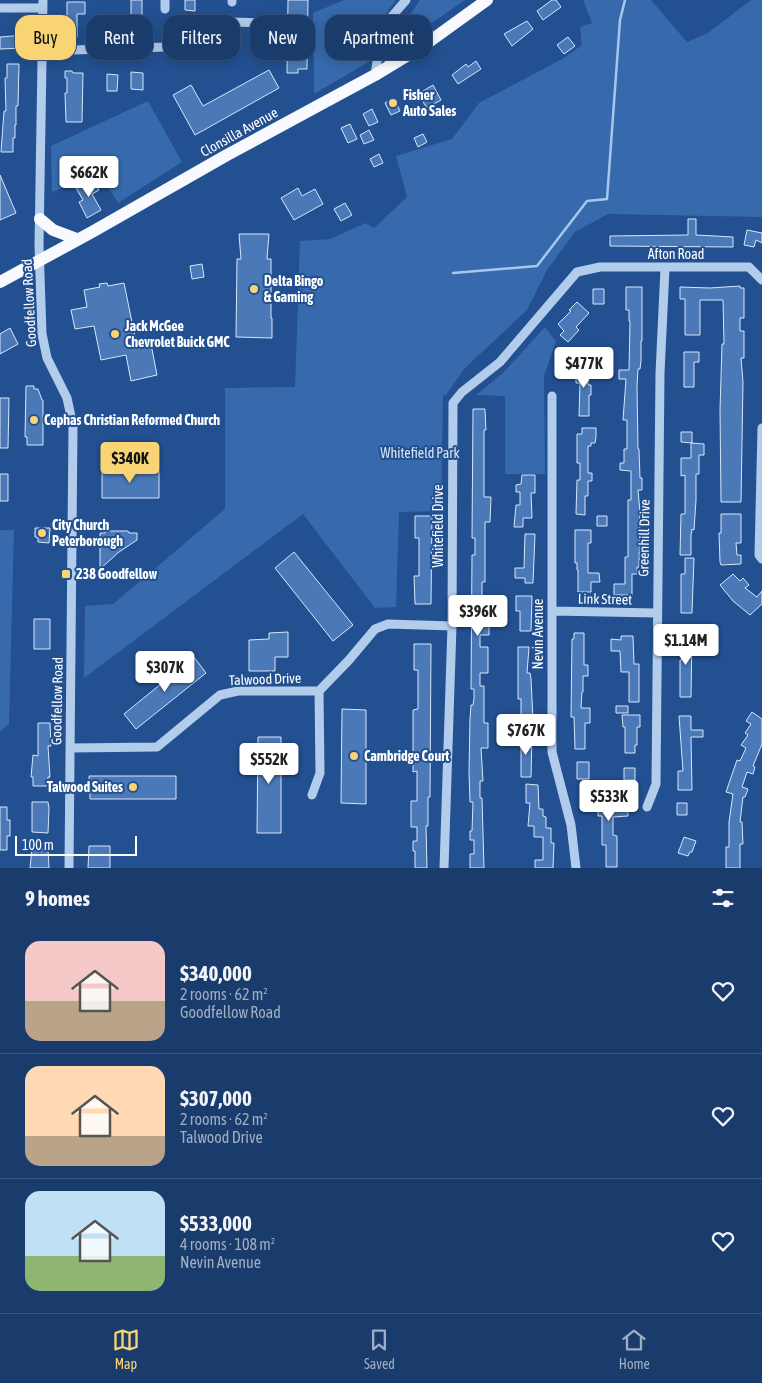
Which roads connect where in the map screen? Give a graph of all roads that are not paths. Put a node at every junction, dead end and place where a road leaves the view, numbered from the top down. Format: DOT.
graph roads {
  1 [pos="406,0"];
  2 [pos="487,0"];
  3 [pos="43,4"];
  4 [pos="0,8"];
  5 [pos="393,15"];
  6 [pos="163,47"];
  7 [pos="76,50"];
  8 [pos="43,60"];
  9 [pos="378,60"];
  10 [pos="389,60"];
  11 [pos="392,65"];
  12 [pos="376,75"];
  13 [pos="40,219"];
  14 [pos="77,239"];
  15 [pos="41,260"];
  16 [pos="665,268"];
  17 [pos="584,270"];
  18 [pos="762,280"];
  19 [pos="0,282"];
  20 [pos="552,396"];
  21 [pos="762,428"];
  22 [pos="762,559"];
  23 [pos="552,611"];
  24 [pos="657,614"];
  25 [pos="452,626"];
  26 [pos="319,691"];
  27 [pos="70,748"];
  28 [pos="312,796"];
  29 [pos="648,807"];
  30 [pos="69,868"];
  31 [pos="444,868"];
  32 [pos="576,868"];
  1 -- 5 [label="street"];
  2 -- 11 [label="main road, Clonsilla Avenue"];
  3 -- 4 [label="street"];
  6 -- 7 [label="street"];
  8 -- 13 [label="street, Goodfellow Road"];
  9 -- 12 [label="street"];
  10 -- 11 [label="street"];
  11 -- 12 [label="main road, Clonsilla Avenue"];
  12 -- 14 [label="main road, Clonsilla Avenue"];
  13 -- 14 [label="main road"];
  13 -- 15 [label="street, Goodfellow Road"];
  14 -- 15 [label="main road, Clonsilla Avenue"];
  15 -- 19 [label="main road, Clonsilla Avenue"];
  15 -- 27 [label="street, Goodfellow Road"];
  16 -- 17 [label="street, Afton Road"];
  16 -- 18 [label="street, Afton Road"];
  16 -- 24 [label="street, Greenhill Drive"];
  17 -- 25 [label="street, Whitefield Drive"];
  20 -- 23 [label="street, Nevin Avenue"];
  21 -- 22 [label="street"];
  23 -- 24 [label="street, Link Street"];
  23 -- 32 [label="street, Nevin Avenue"];
  24 -- 29 [label="street, Greenhill Drive"];
  25 -- 26 [label="street, Talwood Drive"];
  25 -- 31 [label="street, Whitefield Drive"];
  26 -- 27 [label="street, Talwood Drive"];
  26 -- 28 [label="street"];
  27 -- 30 [label="street, Goodfellow Road"];
}
